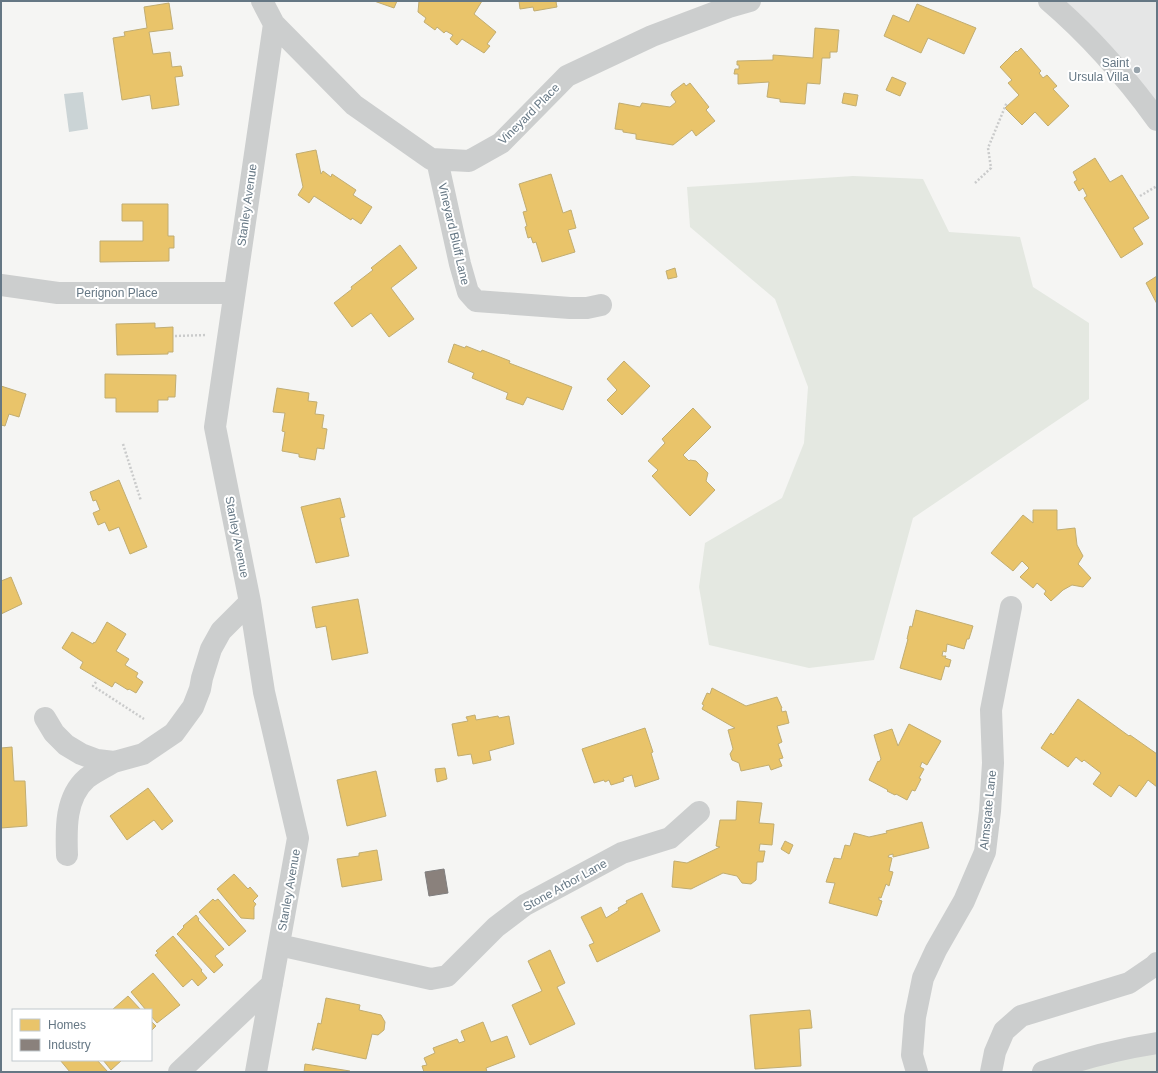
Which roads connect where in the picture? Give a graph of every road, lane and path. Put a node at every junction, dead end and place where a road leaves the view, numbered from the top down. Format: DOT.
graph roads {
  1 [pos="262,1"];
  2 [pos="750,1"];
  3 [pos="1049,1"];
  4 [pos="274,24"];
  5 [pos="1007,102"];
  6 [pos="1157,120"];
  7 [pos="437,160"];
  8 [pos="975,183"];
  9 [pos="1157,186"];
  10 [pos="1140,196"];
  11 [pos="1,285"];
  12 [pos="234,293"];
  13 [pos="600,305"];
  14 [pos="207,335"];
  15 [pos="175,336"];
  16 [pos="123,444"];
  17 [pos="141,501"];
  18 [pos="250,602"];
  19 [pos="1011,606"];
  20 [pos="96,682"];
  21 [pos="45,718"];
  22 [pos="144,719"];
  23 [pos="114,762"];
  24 [pos="699,812"];
  25 [pos="67,855"];
  26 [pos="279,946"];
  27 [pos="1157,963"];
  28 [pos="272,984"];
  29 [pos="1157,1043"];
  30 [pos="179,1072"];
  31 [pos="256,1072"];
  32 [pos="917,1072"];
  33 [pos="991,1072"];
  34 [pos="1043,1072"];
  1 -- 4 [label="street"];
  2 -- 7 [label="street, Vineyard Place"];
  3 -- 6 [label="street"];
  4 -- 7 [label="street, Vineyard Place"];
  4 -- 12 [label="street, Stanley Avenue"];
  5 -- 8 [label="path"];
  7 -- 13 [label="street, Vineyard Bluff Lane"];
  9 -- 10 [label="path"];
  11 -- 12 [label="street, Perignon Place"];
  12 -- 18 [label="street, Stanley Avenue"];
  14 -- 15 [label="path"];
  16 -- 17 [label="path"];
  18 -- 23 [label="street"];
  18 -- 26 [label="street, Stanley Avenue"];
  19 -- 32 [label="street, Almsgate Lane"];
  20 -- 22 [label="path"];
  21 -- 23 [label="street"];
  23 -- 25 [label="street"];
  24 -- 26 [label="street, Stone Arbor Lane"];
  26 -- 28 [label="street, Stanley Avenue"];
  27 -- 33 [label="street"];
  28 -- 30 [label="street"];
  28 -- 31 [label="street, Stanley Avenue"];
  29 -- 34 [label="street"];
}
